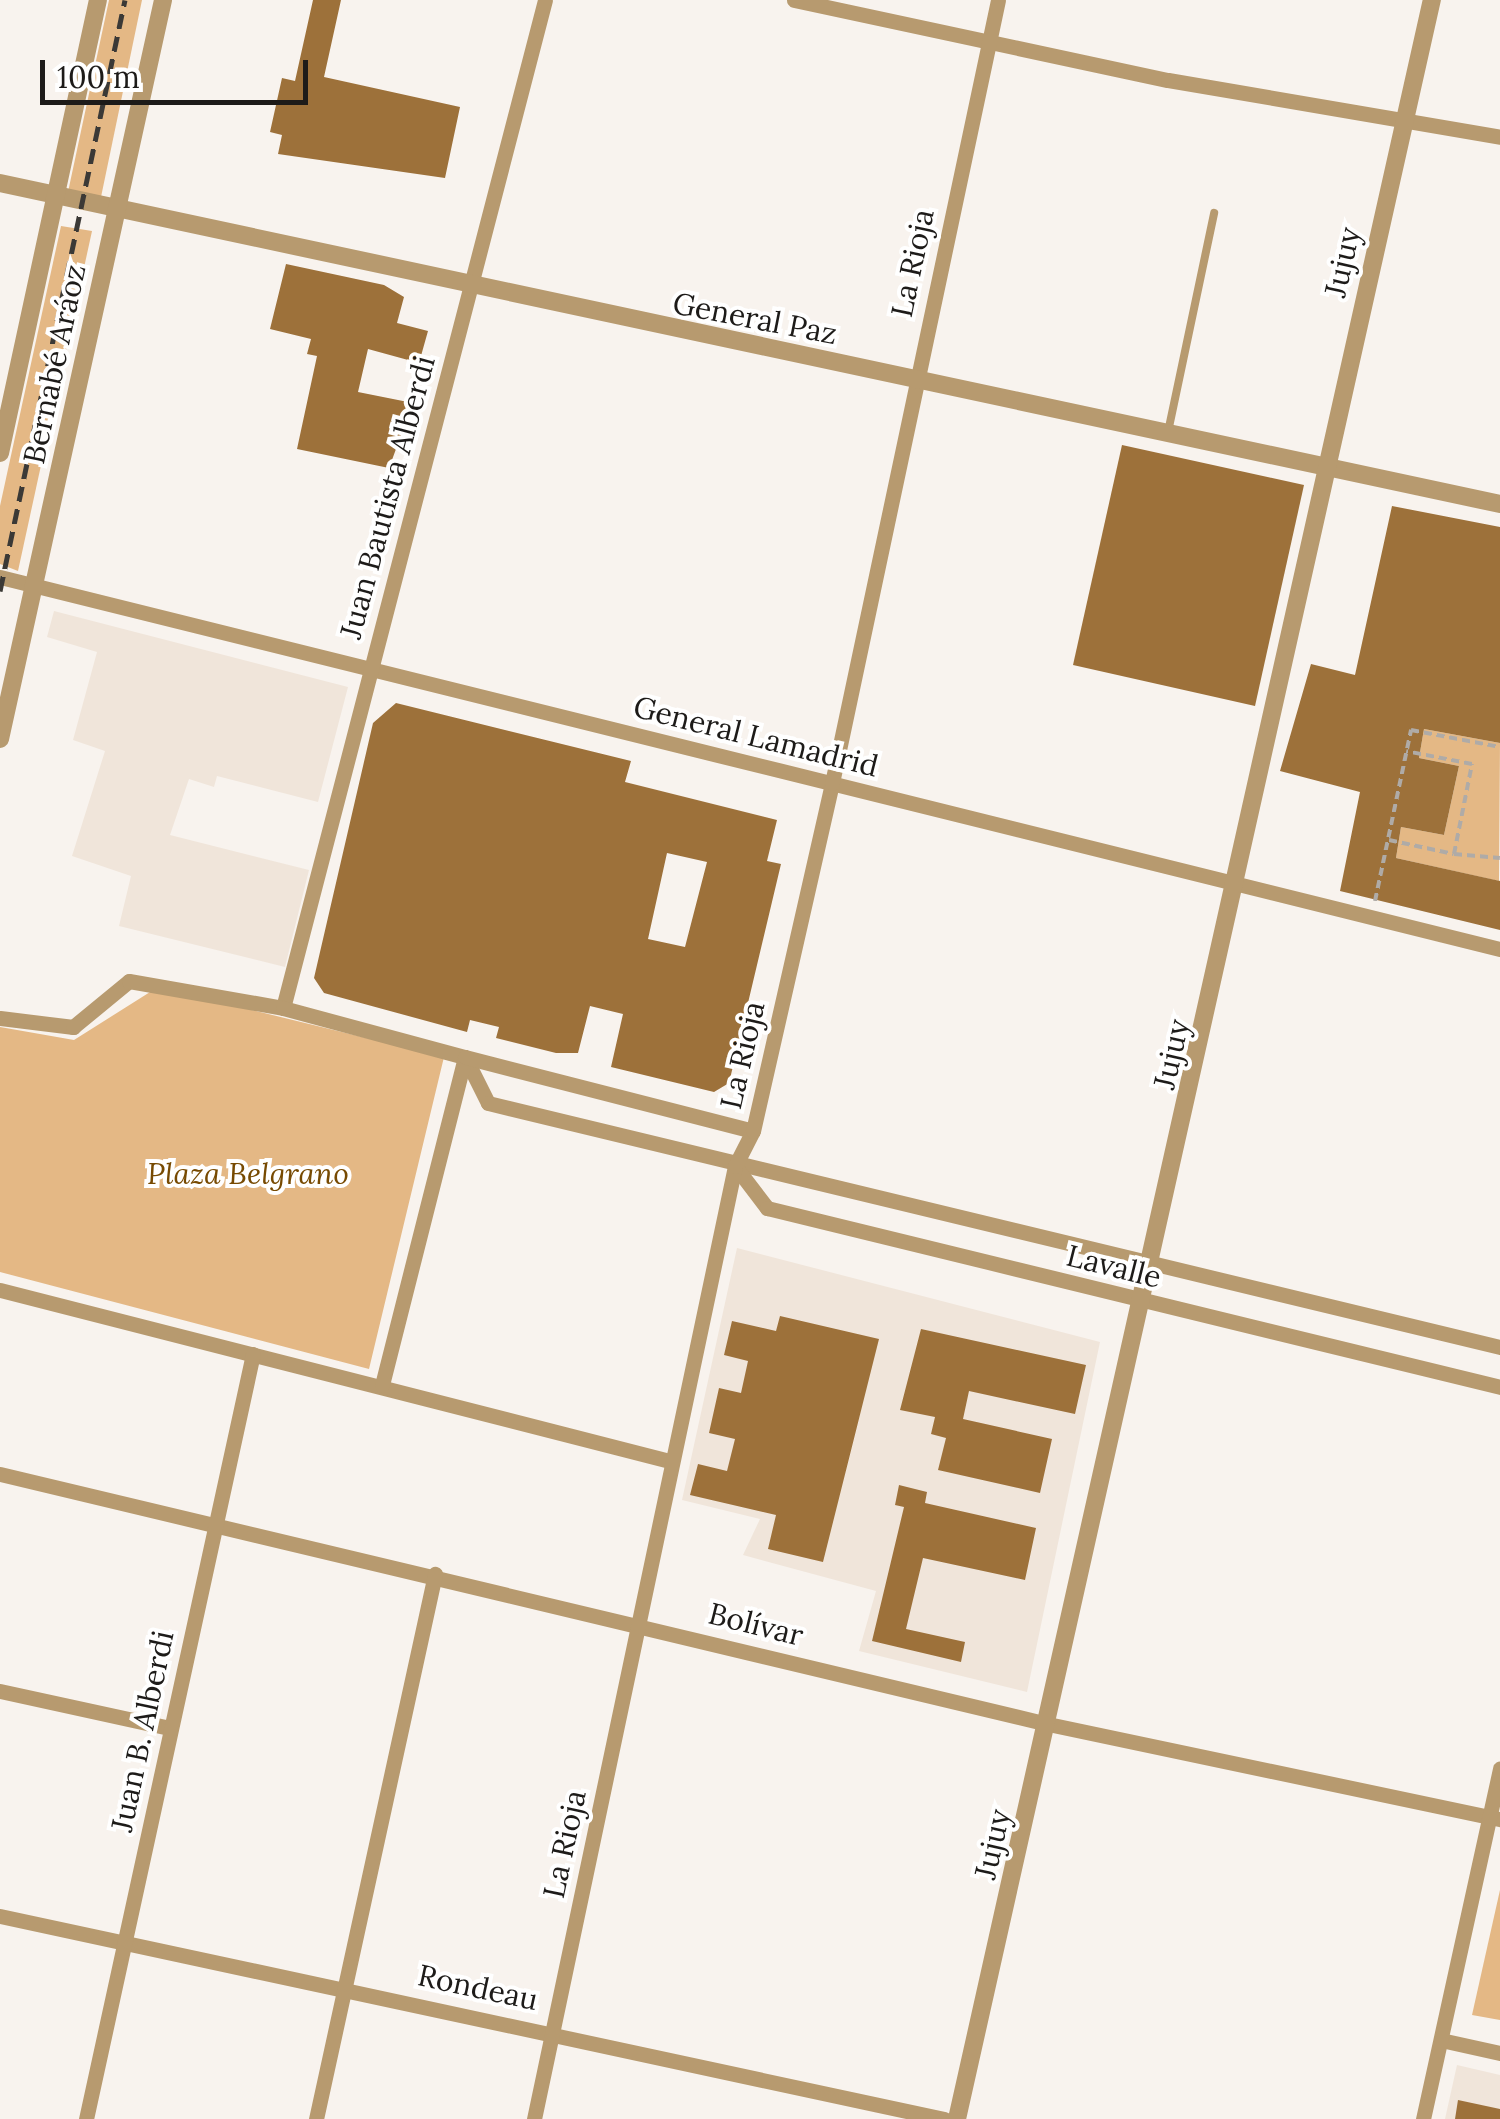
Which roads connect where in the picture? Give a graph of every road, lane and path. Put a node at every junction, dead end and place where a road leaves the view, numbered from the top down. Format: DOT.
graph roads {
  1 [pos="98,0"];
  2 [pos="163,0"];
  3 [pos="544,0"];
  4 [pos="794,0"];
  5 [pos="998,0"];
  6 [pos="1432,0"];
  7 [pos="988,40"];
  8 [pos="1403,118"];
  9 [pos="1500,137"];
  10 [pos="0,183"];
  11 [pos="52,194"];
  12 [pos="114,210"];
  13 [pos="1214,213"];
  14 [pos="472,289"];
  15 [pos="916,378"];
  16 [pos="1168,432"];
  17 [pos="0,454"];
  18 [pos="1324,466"];
  19 [pos="1500,504"];
  20 [pos="0,576"];
  21 [pos="35,585"];
  22 [pos="370,670"];
  23 [pos="0,739"];
  24 [pos="1500,747"];
  25 [pos="1406,751"];
  26 [pos="832,783"];
  27 [pos="1388,840"];
  28 [pos="1454,854"];
  29 [pos="1500,858"];
  30 [pos="1238,884"];
  31 [pos="1372,917"];
  32 [pos="1500,949"];
  33 [pos="283,1008"];
  34 [pos="0,1018"];
  35 [pos="465,1057"];
  36 [pos="753,1131"];
  37 [pos="735,1166"];
  38 [pos="1152,1263"];
  39 [pos="0,1290"];
  40 [pos="1143,1302"];
  41 [pos="1500,1346"];
  42 [pos="253,1354"];
  43 [pos="382,1385"];
  44 [pos="1500,1387"];
  45 [pos="670,1461"];
  46 [pos="0,1474"];
  47 [pos="216,1524"];
  48 [pos="435,1574"];
  49 [pos="638,1623"];
  50 [pos="0,1690"];
  51 [pos="1048,1724"];
  52 [pos="169,1728"];
  53 [pos="1500,1768"];
  54 [pos="1495,1818"];
  55 [pos="0,1916"];
  56 [pos="124,1942"];
  57 [pos="344,1987"];
  58 [pos="552,2030"];
  59 [pos="1441,2040"];
  60 [pos="1500,2053"];
  61 [pos="86,2119"];
  62 [pos="316,2119"];
  63 [pos="534,2119"];
  64 [pos="944,2119"];
  65 [pos="957,2119"];
  66 [pos="1423,2119"];
  1 -- 11 [label="street, Bernabé Aráoz"];
  2 -- 12 [label="street, Bernabé Aráoz"];
  3 -- 14 [label="street, Juan Bautista Alberdi"];
  4 -- 7 [label="street"];
  5 -- 7 [label="street, La Rioja"];
  6 -- 8 [label="street, Jujuy"];
  7 -- 8 [label="street"];
  7 -- 15 [label="street, La Rioja"];
  8 -- 9 [label="street"];
  8 -- 18 [label="street, Jujuy"];
  10 -- 11 [label="street, General Paz"];
  11 -- 12 [label="street, General Paz"];
  11 -- 17 [label="street, Bernabé Aráoz"];
  12 -- 14 [label="street, General Paz"];
  12 -- 21 [label="street, Bernabé Aráoz"];
  13 -- 16 [label="lane"];
  14 -- 15 [label="street, General Paz"];
  14 -- 22 [label="street, Juan Bautista Alberdi"];
  15 -- 16 [label="street, General Paz"];
  15 -- 26 [label="street, La Rioja"];
  16 -- 18 [label="street, General Paz"];
  18 -- 19 [label="street, General Paz"];
  18 -- 30 [label="street, Jujuy"];
  20 -- 21 [label="street, General Lamadrid"];
  21 -- 22 [label="street, General Lamadrid"];
  21 -- 23 [label="street, Bernabé Aráoz"];
  22 -- 26 [label="street, General Lamadrid"];
  22 -- 33 [label="street, Juan Bautista Alberdi"];
  24 -- 25 [label="path"];
  25 -- 27 [label="path"];
  25 -- 28 [label="path"];
  26 -- 30 [label="street, General Lamadrid"];
  26 -- 36 [label="street, La Rioja"];
  27 -- 28 [label="path"];
  27 -- 31 [label="path"];
  28 -- 29 [label="path"];
  30 -- 31 [label="street, General Lamadrid"];
  30 -- 38 [label="street, Jujuy"];
  31 -- 32 [label="street, General Lamadrid"];
  33 -- 34 [label="street"];
  33 -- 35 [label="street"];
  35 -- 36 [label="street"];
  35 -- 37 [label="street, Lavalle"];
  35 -- 43 [label="street"];
  36 -- 37 [label="street, La Rioja"];
  37 -- 38 [label="street, Lavalle"];
  37 -- 40 [label="street, Lavalle"];
  37 -- 45 [label="street, La Rioja"];
  38 -- 40 [label="street, Jujuy"];
  38 -- 41 [label="street, Lavalle"];
  39 -- 42 [label="street"];
  40 -- 44 [label="street, Lavalle"];
  40 -- 51 [label="street, Jujuy"];
  42 -- 43 [label="street"];
  42 -- 47 [label="street, Juan B. Alberdi"];
  43 -- 45 [label="street"];
  45 -- 49 [label="street, La Rioja"];
  46 -- 47 [label="street, Bolívar"];
  47 -- 48 [label="street, Bolívar"];
  47 -- 52 [label="street, Juan B. Alberdi"];
  48 -- 49 [label="street, Bolívar"];
  48 -- 57 [label="street"];
  49 -- 51 [label="street, Bolívar"];
  49 -- 58 [label="street, La Rioja"];
  50 -- 52 [label="street"];
  51 -- 54 [label="street, Bolívar"];
  51 -- 65 [label="street, Jujuy"];
  52 -- 56 [label="street, Juan B. Alberdi"];
  53 -- 54 [label="street"];
  54 -- 59 [label="street"];
  55 -- 56 [label="street, Rondeau"];
  56 -- 57 [label="street, Rondeau"];
  56 -- 61 [label="street, Juan B. Alberdi"];
  57 -- 58 [label="street, Rondeau"];
  57 -- 62 [label="street"];
  58 -- 63 [label="street, La Rioja"];
  58 -- 64 [label="street, Rondeau"];
  59 -- 60 [label="street"];
  59 -- 66 [label="street"];
}
